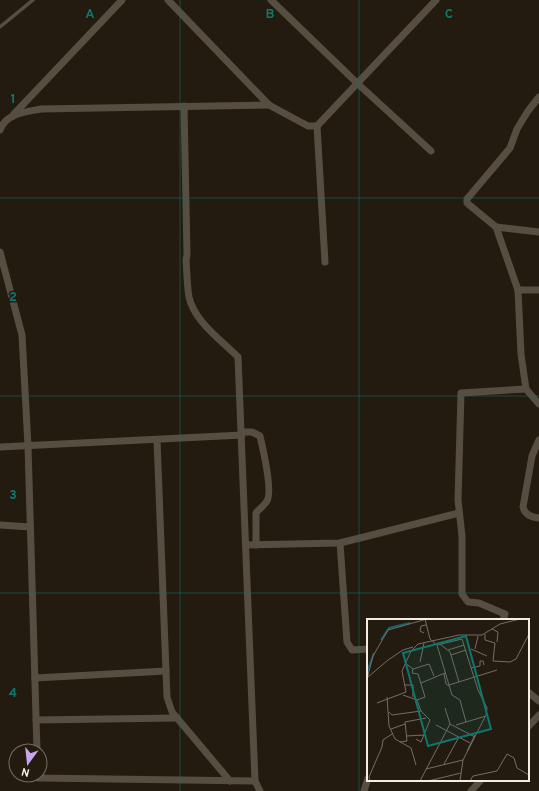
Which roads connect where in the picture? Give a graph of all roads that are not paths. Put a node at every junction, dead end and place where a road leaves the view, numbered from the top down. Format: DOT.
graph roads {
  1 [pos="33,0"];
  2 [pos="122,0"];
  3 [pos="168,0"];
  4 [pos="436,0"];
  5 [pos="274,1"];
  6 [pos="0,27"];
  7 [pos="357,83"];
  8 [pos="539,96"];
  9 [pos="269,105"];
  10 [pos="184,106"];
  11 [pos="14,114"];
  12 [pos="317,126"];
  13 [pos="0,130"];
  14 [pos="431,150"];
  15 [pos="496,227"];
  16 [pos="539,232"];
  17 [pos="0,252"];
  18 [pos="325,262"];
  19 [pos="518,290"];
  20 [pos="539,290"];
  21 [pos="526,389"];
  22 [pos="539,404"];
  23 [pos="242,434"];
  24 [pos="157,440"];
  25 [pos="539,442"];
  26 [pos="28,446"];
  27 [pos="0,447"];
  28 [pos="459,513"];
  29 [pos="539,518"];
  30 [pos="0,525"];
  31 [pos="30,527"];
  32 [pos="340,543"];
  33 [pos="246,545"];
  34 [pos="256,545"];
  35 [pos="503,619"];
  36 [pos="367,649"];
  37 [pos="166,671"];
  38 [pos="35,678"];
  39 [pos="529,693"];
  40 [pos="539,701"];
  41 [pos="539,715"];
  42 [pos="177,718"];
  43 [pos="36,720"];
  44 [pos="529,726"];
  45 [pos="37,743"];
  46 [pos="48,778"];
  47 [pos="230,781"];
  48 [pos="255,781"];
  49 [pos="367,781"];
  50 [pos="480,781"];
  51 [pos="260,791"];
  52 [pos="364,791"];
  53 [pos="471,791"];
  1 -- 6 [label="lane"];
  2 -- 11 [label="street"];
  3 -- 9 [label="street"];
  4 -- 7 [label="street"];
  5 -- 7 [label="street"];
  7 -- 12 [label="street"];
  7 -- 14 [label="street"];
  8 -- 15 [label="street"];
  9 -- 10 [label="street"];
  9 -- 12 [label="street"];
  10 -- 11 [label="street"];
  10 -- 23 [label="street"];
  11 -- 13 [label="street"];
  12 -- 18 [label="street"];
  15 -- 16 [label="street"];
  15 -- 19 [label="street"];
  17 -- 26 [label="street"];
  19 -- 20 [label="street"];
  19 -- 21 [label="street"];
  21 -- 22 [label="street"];
  21 -- 28 [label="street"];
  23 -- 24 [label="street"];
  23 -- 33 [label="street"];
  23 -- 34 [label="street"];
  24 -- 26 [label="street"];
  24 -- 37 [label="street"];
  25 -- 29 [label="street"];
  26 -- 27 [label="street"];
  26 -- 31 [label="street"];
  28 -- 32 [label="street"];
  28 -- 35 [label="street"];
  30 -- 31 [label="street"];
  31 -- 38 [label="street"];
  32 -- 34 [label="street"];
  32 -- 36 [label="street"];
  33 -- 34 [label="street"];
  33 -- 48 [label="street"];
  37 -- 38 [label="street"];
  37 -- 42 [label="street"];
  38 -- 43 [label="street"];
  39 -- 40 [label="street"];
  41 -- 44 [label="street"];
  42 -- 43 [label="street"];
  42 -- 47 [label="street"];
  43 -- 45 [label="street"];
  46 -- 47 [label="street"];
  47 -- 48 [label="street"];
  48 -- 51 [label="street"];
  49 -- 52 [label="street"];
  50 -- 53 [label="street"];
}
